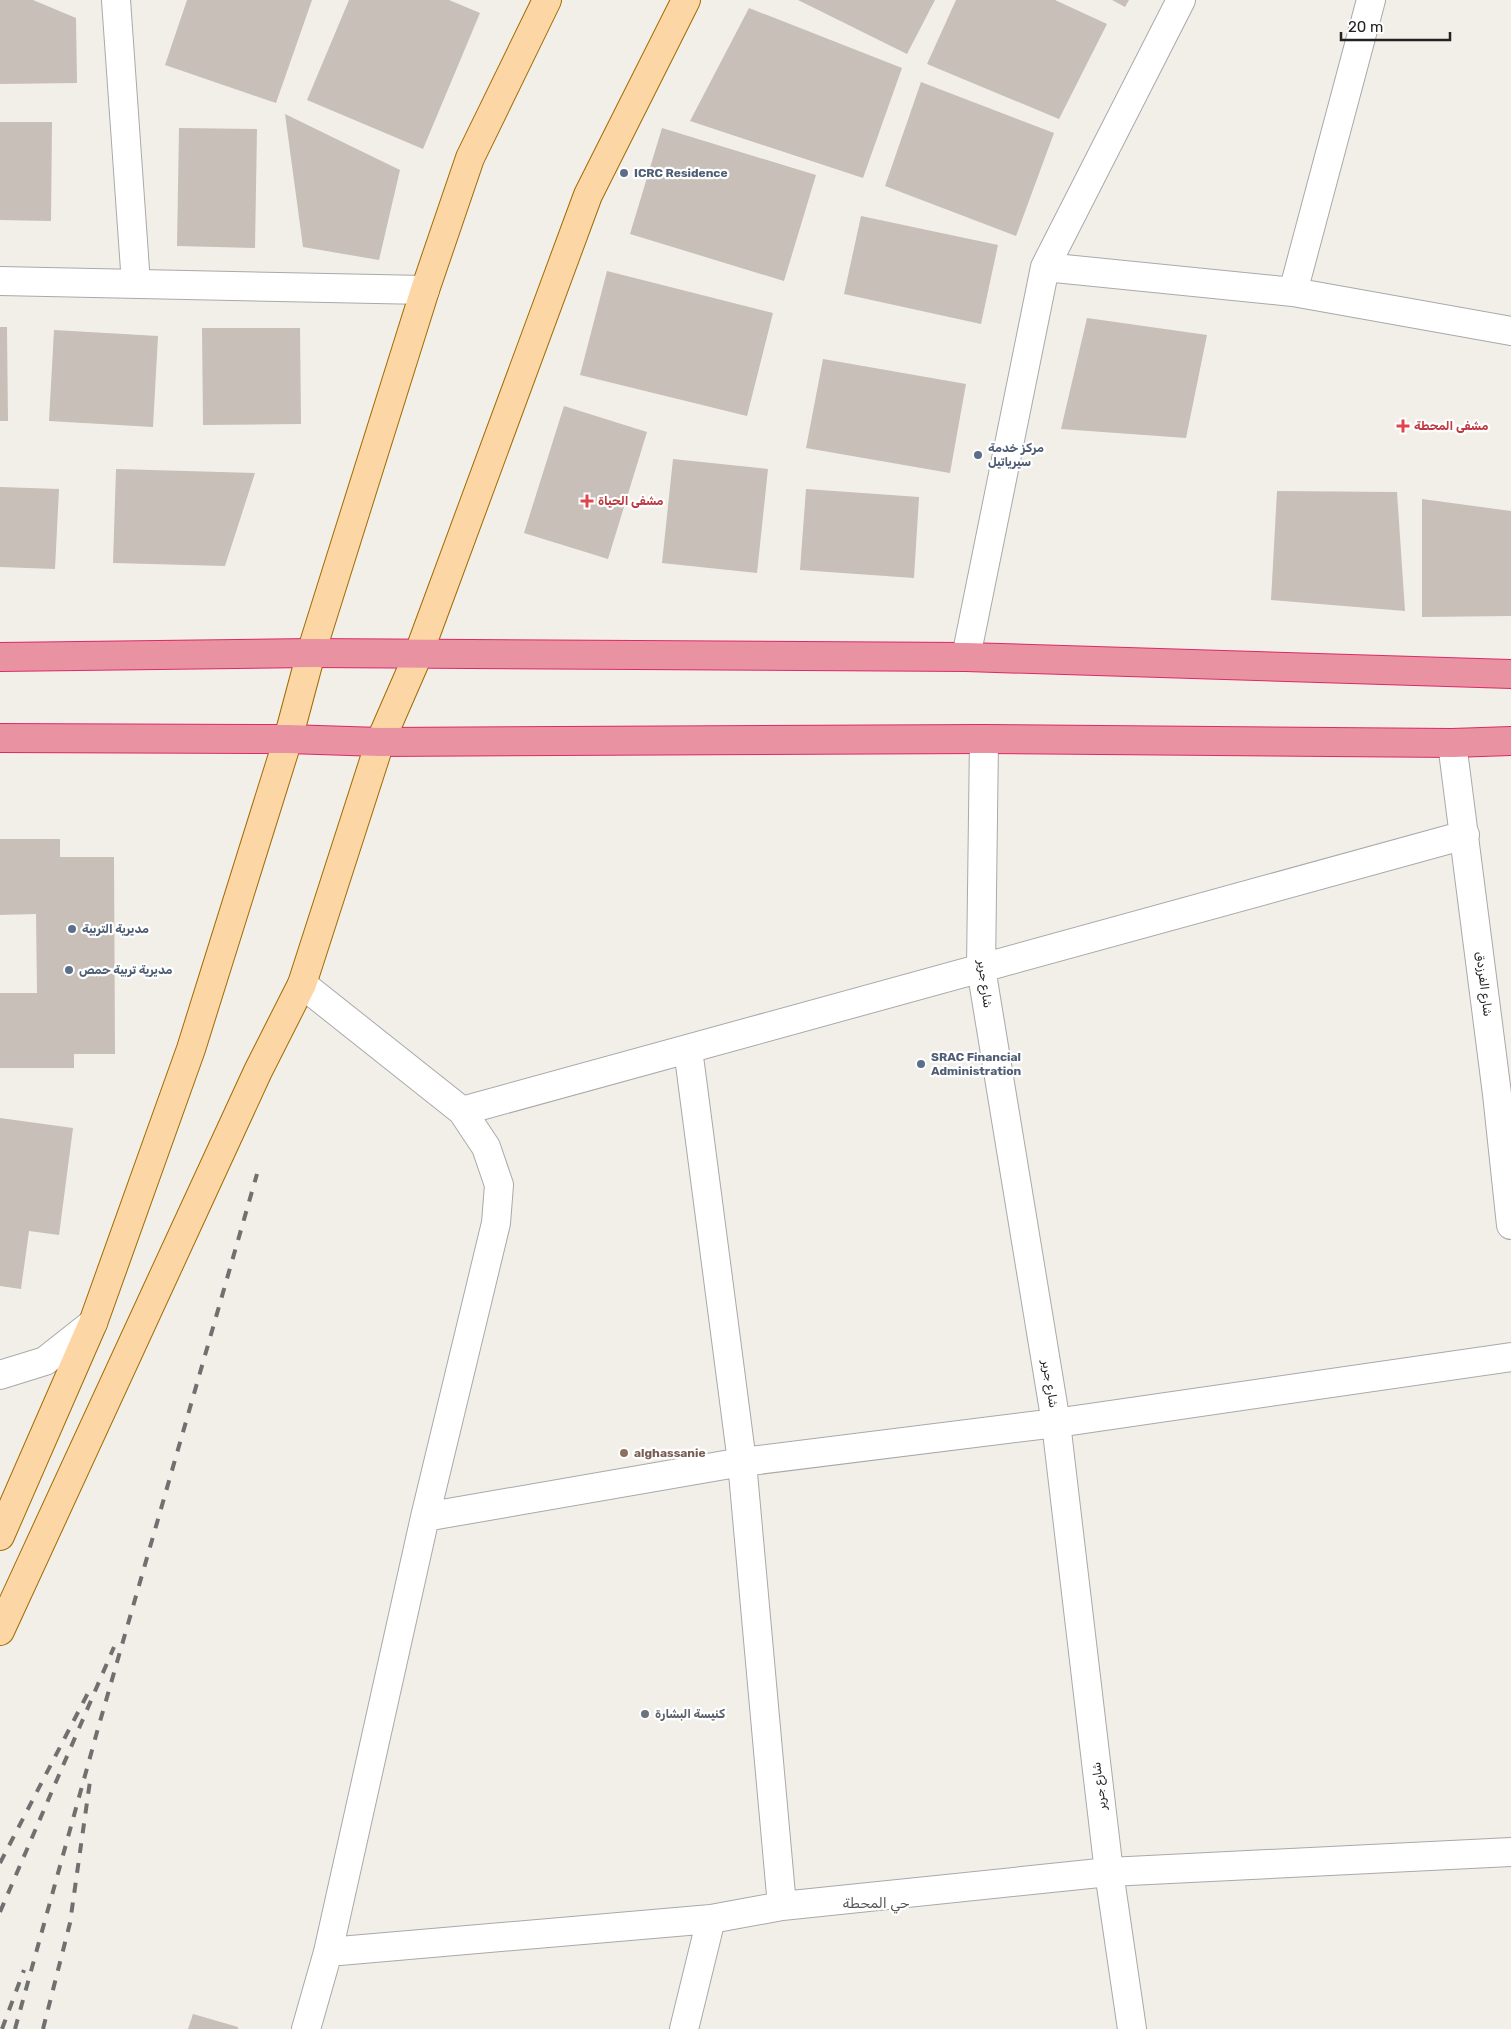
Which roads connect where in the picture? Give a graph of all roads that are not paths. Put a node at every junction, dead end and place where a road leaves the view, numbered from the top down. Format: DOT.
graph roads {
  1 [pos="116,0"];
  2 [pos="548,0"];
  3 [pos="686,0"];
  4 [pos="1181,0"];
  5 [pos="1371,0"];
  6 [pos="1045,267"];
  7 [pos="0,281"];
  8 [pos="136,284"];
  9 [pos="425,290"];
  10 [pos="1293,292"];
  11 [pos="1511,331"];
  12 [pos="311,653"];
  13 [pos="418,655"];
  14 [pos="0,657"];
  15 [pos="966,657"];
  16 [pos="1511,674"];
  17 [pos="0,738"];
  18 [pos="288,738"];
  19 [pos="984,739"];
  20 [pos="1511,741"];
  21 [pos="380,742"];
  22 [pos="1452,743"];
  23 [pos="1465,834"];
  24 [pos="981,968"];
  25 [pos="302,984"];
  26 [pos="688,1048"];
  27 [pos="1504,1093"];
  28 [pos="462,1111"];
  29 [pos="1511,1225"];
  30 [pos="93,1323"];
  31 [pos="1511,1357"];
  32 [pos="0,1375"];
  33 [pos="1056,1423"];
  34 [pos="742,1462"];
  35 [pos="425,1517"];
  36 [pos="0,1536"];
  37 [pos="0,1631"];
  38 [pos="1511,1852"];
  39 [pos="1109,1872"];
  40 [pos="782,1906"];
  41 [pos="712,1919"];
  42 [pos="328,1952"];
  43 [pos="306,2029"];
  44 [pos="684,2029"];
  45 [pos="1132,2029"];
  1 -- 8 [label="street"];
  2 -- 9 [label="main road"];
  3 -- 13 [label="main road"];
  4 -- 6 [label="street"];
  5 -- 10 [label="street"];
  6 -- 10 [label="street"];
  6 -- 15 [label="street"];
  7 -- 8 [label="street"];
  8 -- 9 [label="street"];
  9 -- 12 [label="main road"];
  10 -- 11 [label="street"];
  12 -- 13 [label="highway"];
  12 -- 14 [label="highway"];
  12 -- 18 [label="main road"];
  13 -- 15 [label="highway"];
  13 -- 21 [label="main road"];
  15 -- 16 [label="highway"];
  17 -- 18 [label="highway"];
  18 -- 21 [label="highway"];
  18 -- 30 [label="main road"];
  19 -- 21 [label="highway"];
  19 -- 22 [label="highway"];
  19 -- 24 [label="street, شارع جرير"];
  20 -- 22 [label="highway"];
  21 -- 25 [label="main road"];
  22 -- 23 [label="street, شارع الفرزدق"];
  23 -- 24 [label="street"];
  23 -- 27 [label="street, شارع الفرزدق"];
  24 -- 26 [label="street"];
  24 -- 33 [label="street, شارع جرير"];
  25 -- 28 [label="street"];
  25 -- 37 [label="main road"];
  26 -- 28 [label="street"];
  26 -- 34 [label="street"];
  27 -- 29 [label="street, شارع الفرزدق"];
  28 -- 35 [label="street"];
  30 -- 32 [label="street"];
  30 -- 36 [label="main road"];
  31 -- 33 [label="street"];
  33 -- 34 [label="street"];
  33 -- 39 [label="street, شارع جرير"];
  34 -- 35 [label="street"];
  34 -- 40 [label="street"];
  35 -- 42 [label="street"];
  38 -- 39 [label="street"];
  39 -- 40 [label="street"];
  39 -- 45 [label="street, شارع جرير"];
  40 -- 41 [label="street"];
  41 -- 42 [label="street"];
  41 -- 44 [label="street"];
  42 -- 43 [label="street"];
}
